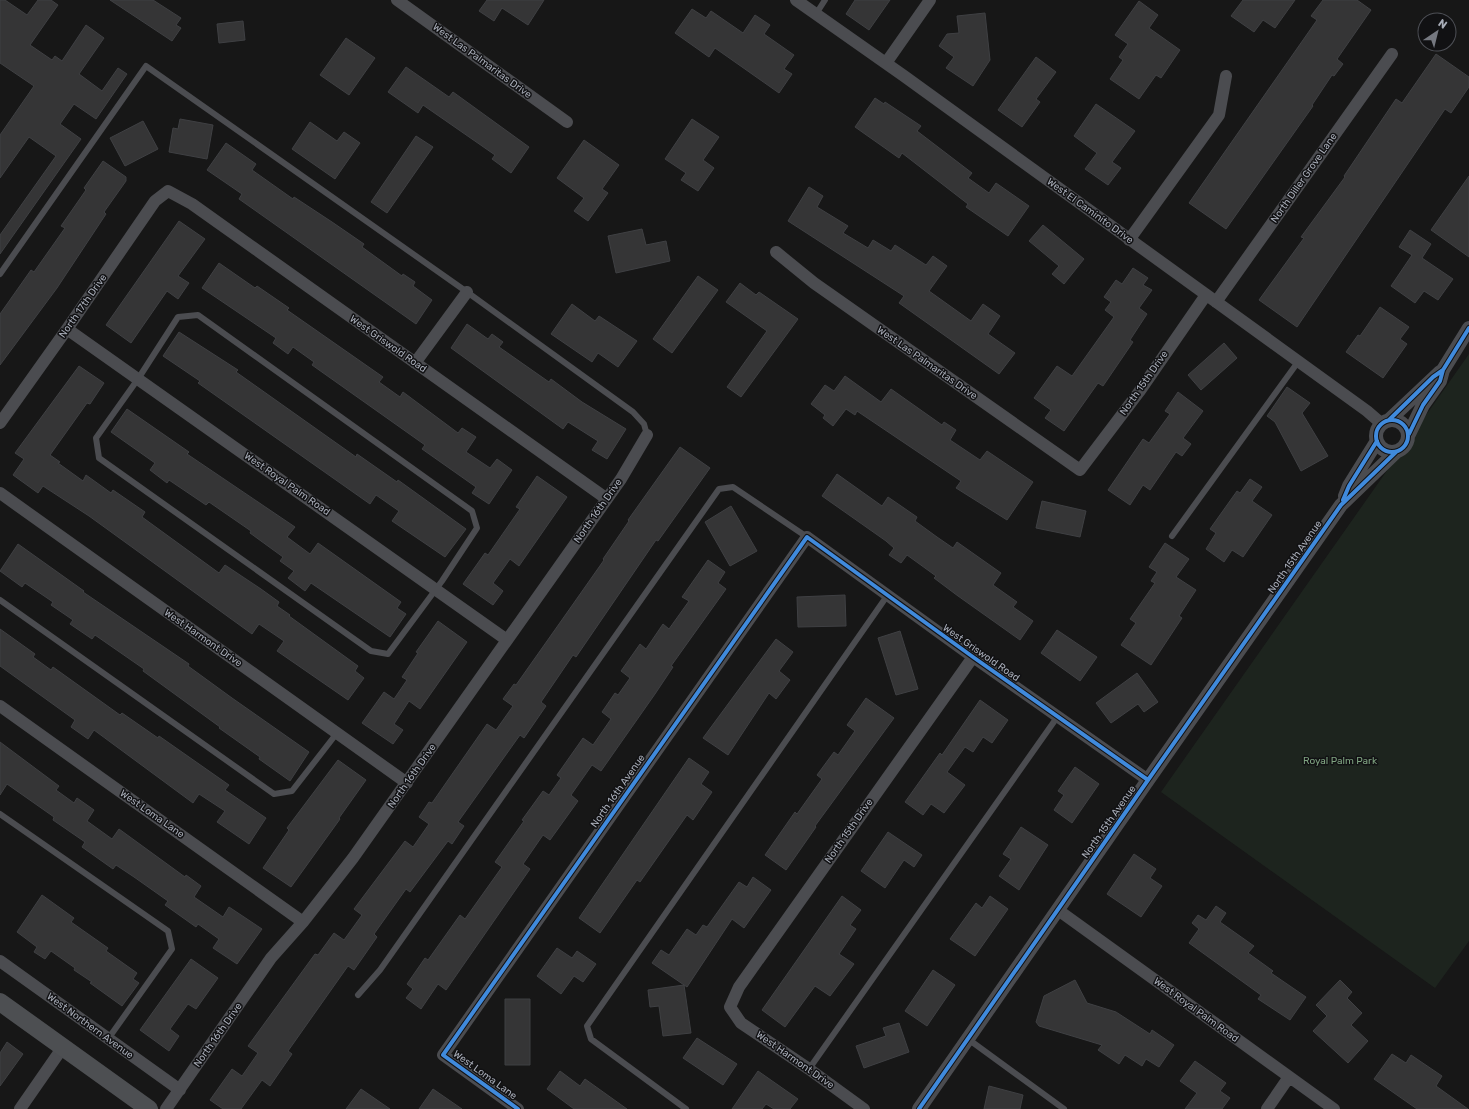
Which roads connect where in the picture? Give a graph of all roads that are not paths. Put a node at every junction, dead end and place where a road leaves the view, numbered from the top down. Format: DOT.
graph roads {
  1 [pos="397,0"];
  2 [pos="796,0"];
  3 [pos="825,0"];
  4 [pos="930,0"];
  5 [pos="816,14"];
  6 [pos="1392,54"];
  7 [pos="886,63"];
  8 [pos="1226,76"];
  9 [pos="567,122"];
  10 [pos="168,191"];
  11 [pos="1129,240"];
  12 [pos="776,252"];
  13 [pos="0,274"];
  14 [pos="467,292"];
  15 [pos="1206,295"];
  16 [pos="1216,302"];
  17 [pos="1469,328"];
  18 [pos="67,329"];
  19 [pos="1298,362"];
  20 [pos="415,363"];
  21 [pos="1444,370"];
  22 [pos="138,379"];
  23 [pos="1385,422"];
  24 [pos="0,423"];
  25 [pos="1409,434"];
  26 [pos="647,435"];
  27 [pos="1377,442"];
  28 [pos="1396,452"];
  29 [pos="1080,470"];
  30 [pos="0,493"];
  31 [pos="607,499"];
  32 [pos="1341,505"];
  33 [pos="1172,536"];
  34 [pos="807,537"];
  35 [pos="436,589"];
  36 [pos="887,596"];
  37 [pos="0,600"];
  38 [pos="507,640"];
  39 [pos="972,657"];
  40 [pos="0,706"];
  41 [pos="1058,716"];
  42 [pos="337,732"];
  43 [pos="1148,780"];
  44 [pos="407,783"];
  45 [pos="0,814"];
  46 [pos="1058,910"];
  47 [pos="304,922"];
  48 [pos="0,961"];
  49 [pos="358,995"];
  50 [pos="0,1002"];
  51 [pos="730,1007"];
  52 [pos="108,1039"];
  53 [pos="968,1039"];
  54 [pos="63,1047"];
  55 [pos="443,1055"];
  56 [pos="809,1068"];
  57 [pos="1289,1077"];
  58 [pos="180,1090"];
  59 [pos="20,1109"];
  60 [pos="149,1109"];
  61 [pos="166,1109"];
  62 [pos="518,1109"];
  63 [pos="686,1109"];
  64 [pos="864,1109"];
  65 [pos="919,1109"];
  66 [pos="1064,1109"];
  67 [pos="1267,1109"];
  68 [pos="1334,1109"];
  1 -- 9 [label="street, West Las Palmaritas Drive"];
  2 -- 5 [label="street, West El Caminito Drive"];
  3 -- 5 [label="lane"];
  4 -- 7 [label="street"];
  5 -- 7 [label="street, West El Caminito Drive"];
  6 -- 16 [label="street, North Diller Grove Lane"];
  7 -- 11 [label="street, West El Caminito Drive"];
  8 -- 11 [label="street"];
  10 -- 18 [label="street, North 17th Drive"];
  10 -- 20 [label="street, West Griswold Road"];
  11 -- 15 [label="street, West El Caminito Drive"];
  12 -- 29 [label="street, West Las Palmaritas Drive"];
  13 -- 14 [label="lane"];
  14 -- 20 [label="street"];
  14 -- 26 [label="lane"];
  15 -- 16 [label="street, West El Caminito Drive"];
  15 -- 29 [label="street, North 15th Drive"];
  16 -- 19 [label="street, West El Caminito Drive"];
  17 -- 21 [label="street, North 15th Avenue"];
  18 -- 22 [label="street, West Royal Palm Road"];
  18 -- 24 [label="street, North 17th Drive"];
  19 -- 23 [label="street, West El Caminito Drive"];
  19 -- 33 [label="lane"];
  20 -- 31 [label="street, West Griswold Road"];
  21 -- 23 [label="street, North 15th Avenue"];
  21 -- 25 [label="street, North 15th Avenue"];
  22 -- 35 [label="street, West Royal Palm Road"];
  22 -- 35 [label="lane"];
  22 -- 35 [label="lane"];
  23 -- 25 [label="street"];
  23 -- 27 [label="street, North 15th Avenue"];
  25 -- 28 [label="street, North 15th Avenue"];
  26 -- 31 [label="street, North 16th Drive"];
  27 -- 28 [label="street"];
  27 -- 32 [label="street, North 15th Avenue"];
  28 -- 32 [label="street, North 15th Avenue"];
  30 -- 42 [label="street, West Harmont Drive"];
  31 -- 38 [label="street, North 16th Drive"];
  32 -- 43 [label="street, North 15th Avenue"];
  34 -- 36 [label="street, West Griswold Road"];
  34 -- 49 [label="lane"];
  34 -- 55 [label="street, North 16th Avenue"];
  35 -- 38 [label="street, West Royal Palm Road"];
  36 -- 39 [label="street, West Griswold Road"];
  36 -- 63 [label="lane"];
  37 -- 42 [label="lane"];
  38 -- 44 [label="street, North 16th Drive"];
  39 -- 41 [label="street, West Griswold Road"];
  39 -- 51 [label="street, North 15th Drive"];
  40 -- 47 [label="street, West Loma Lane"];
  41 -- 43 [label="street, West Griswold Road"];
  41 -- 56 [label="lane"];
  42 -- 44 [label="street, West Harmont Drive"];
  43 -- 46 [label="street, North 15th Avenue"];
  44 -- 47 [label="street, North 16th Drive"];
  45 -- 52 [label="lane"];
  46 -- 53 [label="street, North 15th Avenue"];
  46 -- 57 [label="street, West Royal Palm Road"];
  47 -- 58 [label="street, North 16th Drive"];
  48 -- 52 [label="street, West Northern Avenue"];
  50 -- 54 [label="main road"];
  51 -- 56 [label="street, West Harmont Drive"];
  52 -- 58 [label="street, West Northern Avenue"];
  53 -- 65 [label="street, North 15th Avenue"];
  53 -- 66 [label="lane"];
  54 -- 59 [label="street"];
  54 -- 60 [label="main road"];
  55 -- 62 [label="street, West Loma Lane"];
  56 -- 64 [label="street, West Harmont Drive"];
  57 -- 67 [label="street"];
  57 -- 68 [label="street, West Royal Palm Road"];
  58 -- 61 [label="street, North 16th Drive"];
}
